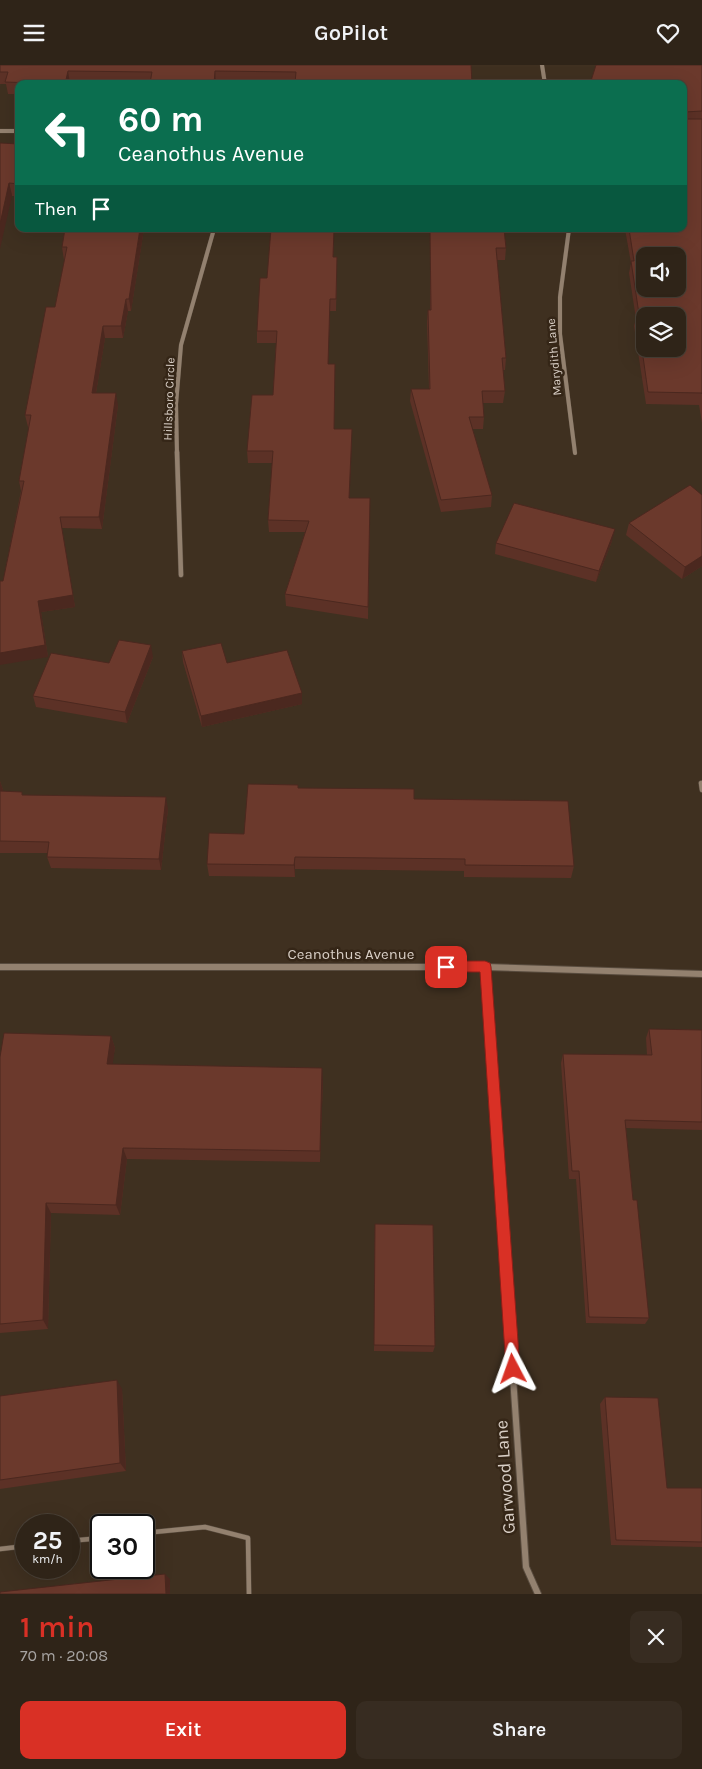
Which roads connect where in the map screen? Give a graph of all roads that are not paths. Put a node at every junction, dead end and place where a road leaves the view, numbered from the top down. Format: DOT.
graph roads {
  1 [pos="542,65"];
  2 [pos="545,80"];
  3 [pos="0,131"];
  4 [pos="15,131"];
  5 [pos="213,232"];
  6 [pos="569,232"];
  7 [pos="575,453"];
  8 [pos="181,575"];
  9 [pos="701,783"];
  10 [pos="702,790"];
  11 [pos="0,967"];
  12 [pos="485,967"];
  13 [pos="702,974"];
  14 [pos="155,1532"];
  15 [pos="15,1547"];
  16 [pos="0,1549"];
  17 [pos="249,1594"];
  18 [pos="538,1594"];
  1 -- 2 [label="street"];
  3 -- 4 [label="street"];
  5 -- 8 [label="street, Hillsboro Circle"];
  6 -- 7 [label="street, Marydith Lane"];
  9 -- 10 [label="street"];
  11 -- 12 [label="street, Ceanothus Avenue"];
  12 -- 13 [label="street, Ceanothus Avenue"];
  12 -- 18 [label="street, Garwood Lane"];
  14 -- 17 [label="lane"];
  15 -- 16 [label="lane"];
}
